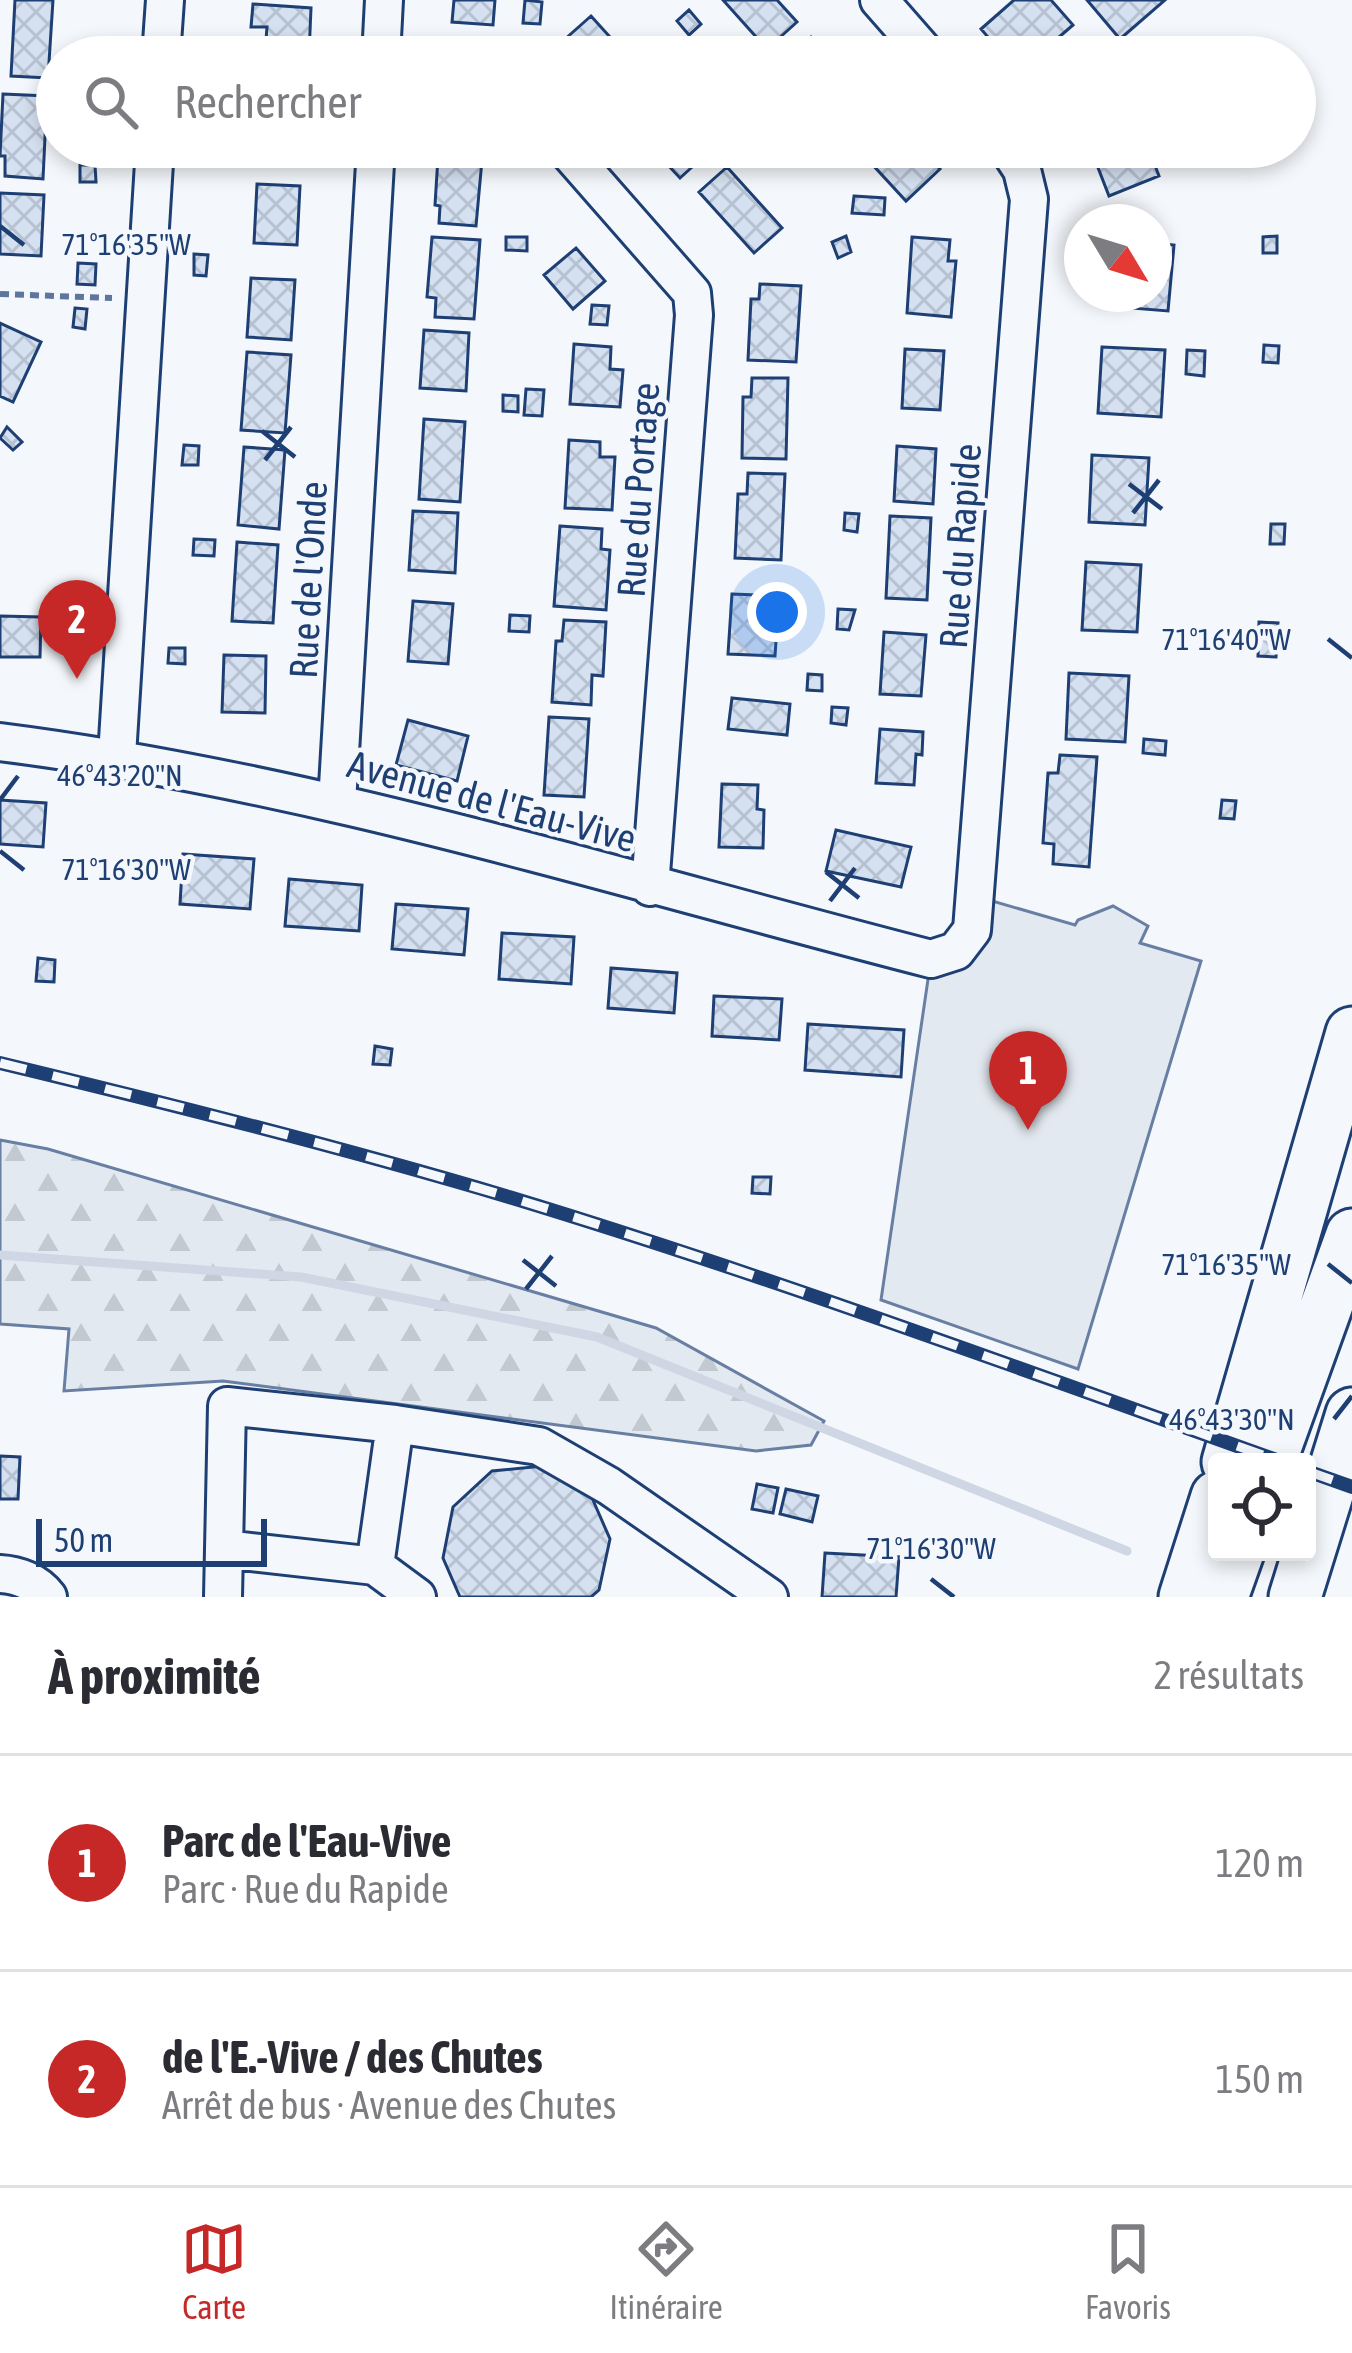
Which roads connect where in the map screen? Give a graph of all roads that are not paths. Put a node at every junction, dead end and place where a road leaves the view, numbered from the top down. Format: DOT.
graph roads {
  1 [pos="165,0"];
  2 [pos="384,0"];
  3 [pos="885,2"];
  4 [pos="162,36"];
  5 [pos="382,36"];
  6 [pos="912,36"];
  7 [pos="154,168"];
  8 [pos="375,168"];
  9 [pos="583,168"];
  10 [pos="1021,168"];
  11 [pos="0,742"];
  12 [pos="117,756"];
  13 [pos="337,803"];
  14 [pos="650,887"];
  15 [pos="956,951"];
  16 [pos="1352,1033"];
  17 [pos="1352,1235"];
  18 [pos="1352,1414"];
  19 [pos="395,1424"];
  20 [pos="1231,1453"];
  21 [pos="1273,1453"];
  22 [pos="1208,1525"];
  23 [pos="225,1549"];
  24 [pos="1235,1561"];
  25 [pos="376,1566"];
  26 [pos="0,1574"];
  27 [pos="48,1597"];
  28 [pos="223,1597"];
  29 [pos="417,1597"];
  30 [pos="769,1597"];
  31 [pos="1185,1597"];
  32 [pos="1222,1597"];
  33 [pos="1295,1597"];
  1 -- 4 [label="street"];
  2 -- 5 [label="street"];
  3 -- 6 [label="street"];
  7 -- 12 [label="street"];
  8 -- 13 [label="street, Rue de l'Onde"];
  9 -- 14 [label="street, Rue du Portage"];
  10 -- 15 [label="street, Rue du Rapide"];
  11 -- 12 [label="street, Avenue de l'Eau-Vive"];
  12 -- 13 [label="street, Avenue de l'Eau-Vive"];
  13 -- 14 [label="street, Avenue de l'Eau-Vive"];
  14 -- 15 [label="street, Avenue de l'Eau-Vive"];
  16 -- 20 [label="highway"];
  17 -- 21 [label="highway"];
  18 -- 33 [label="highway"];
  19 -- 23 [label="street"];
  19 -- 25 [label="street"];
  19 -- 30 [label="street"];
  22 -- 31 [label="highway"];
  23 -- 25 [label="street"];
  23 -- 28 [label="street"];
  24 -- 32 [label="highway"];
  25 -- 29 [label="street"];
  26 -- 27 [label="street"];
}
